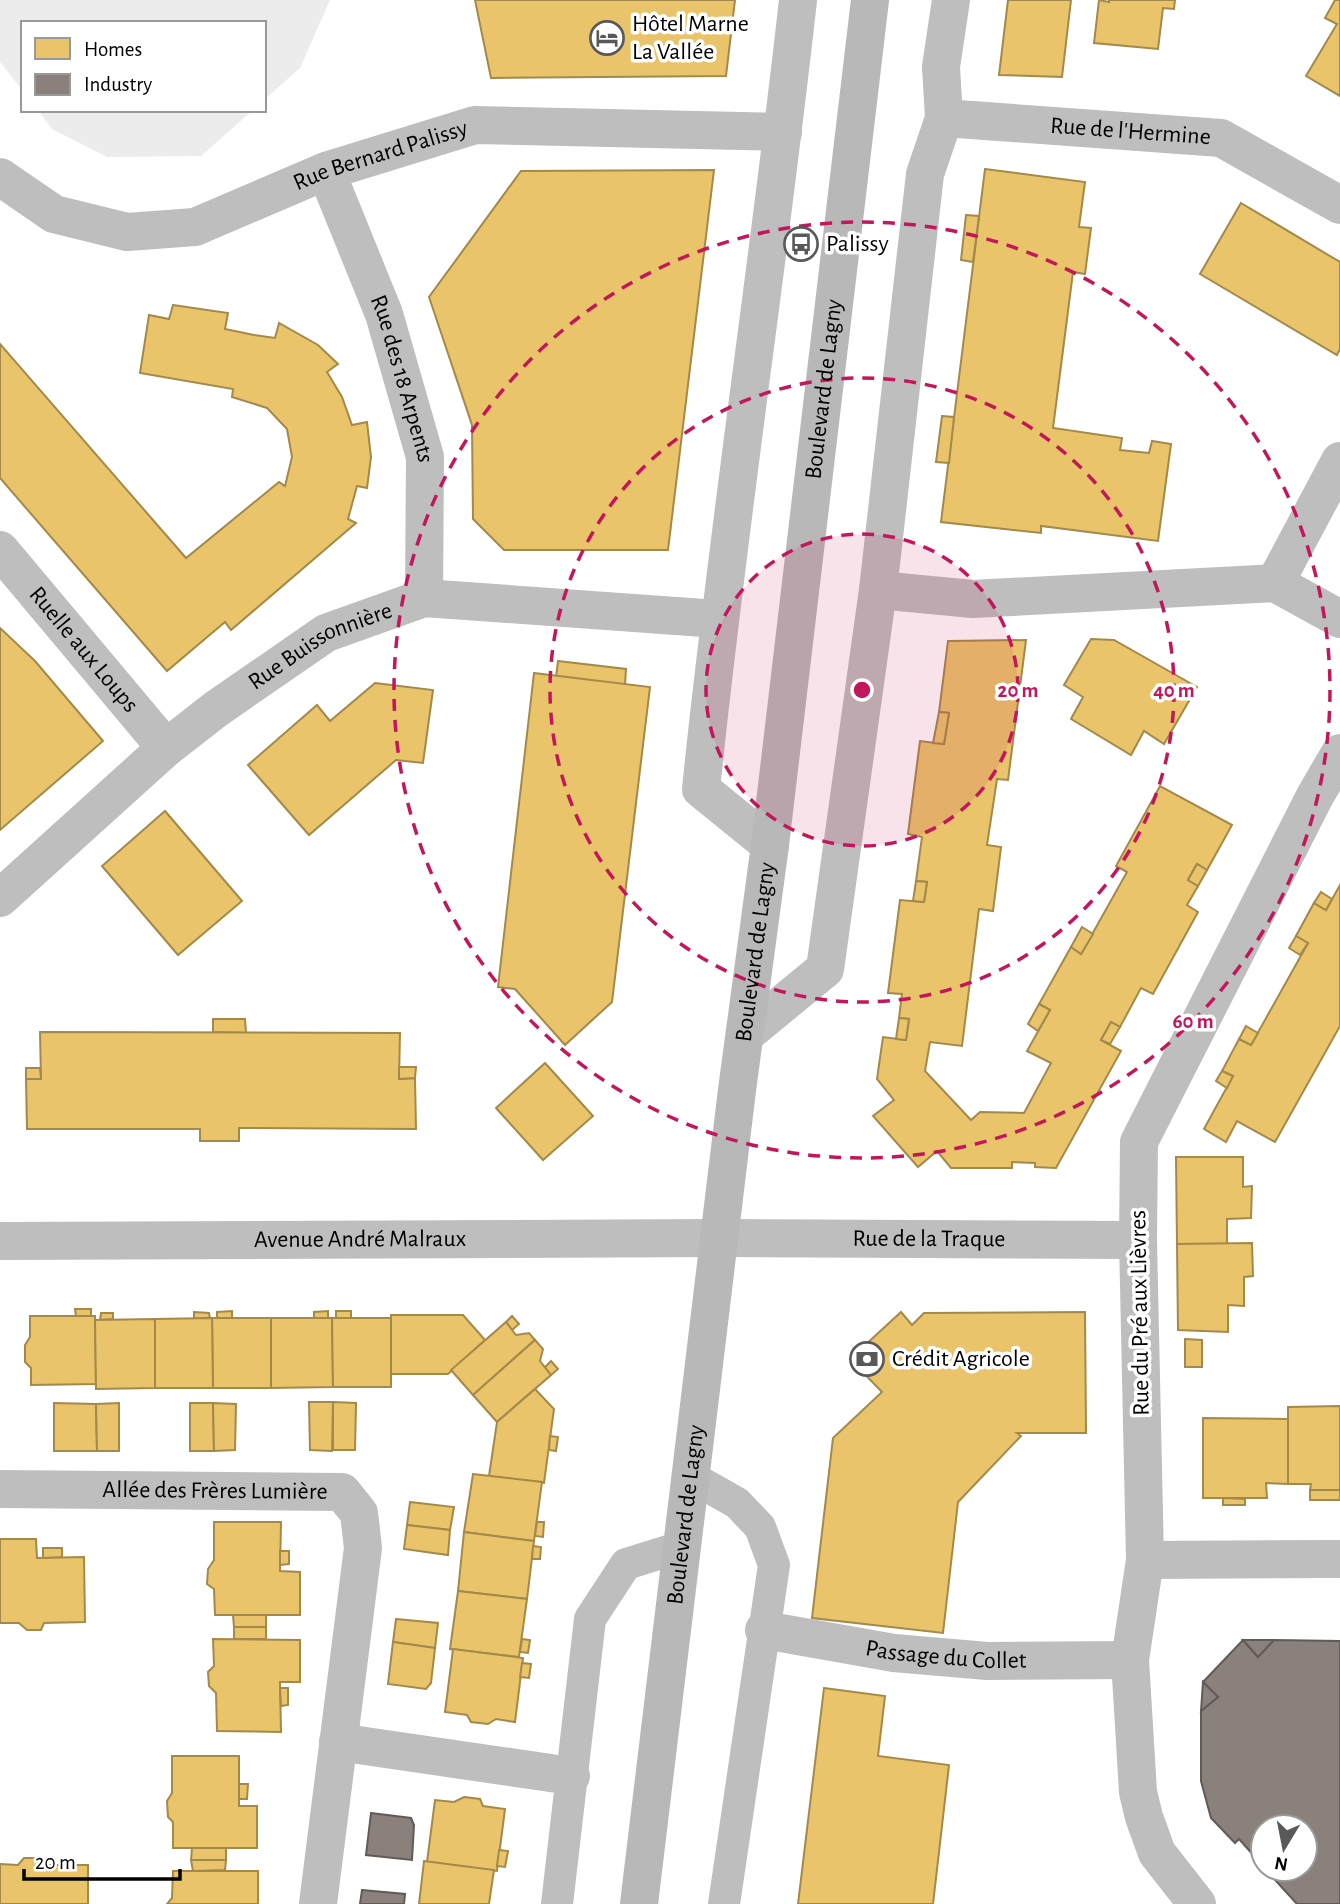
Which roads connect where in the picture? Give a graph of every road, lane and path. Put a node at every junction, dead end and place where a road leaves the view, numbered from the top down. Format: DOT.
graph roads {
  1 [pos="798,0"];
  2 [pos="870,0"];
  3 [pos="951,0"];
  4 [pos="944,118"];
  5 [pos="783,132"];
  6 [pos="327,170"];
  7 [pos="0,177"];
  8 [pos="1340,205"];
  9 [pos="1340,461"];
  10 [pos="0,550"];
  11 [pos="1275,583"];
  12 [pos="878,590"];
  13 [pos="424,598"];
  14 [pos="718,619"];
  15 [pos="1340,619"];
  16 [pos="166,748"];
  17 [pos="1340,753"];
  18 [pos="1328,803"];
  19 [pos="770,845"];
  20 [pos="0,898"];
  21 [pos="746,1034"];
  22 [pos="721,1238"];
  23 [pos="1138,1240"];
  24 [pos="0,1241"];
  25 [pos="691,1477"];
  26 [pos="0,1489"];
  27 [pos="681,1547"];
  28 [pos="1340,1559"];
  29 [pos="1145,1560"];
  30 [pos="764,1630"];
  31 [pos="1130,1660"];
  32 [pos="338,1742"];
  33 [pos="571,1776"];
  34 [pos="318,1904"];
  35 [pos="557,1904"];
  36 [pos="639,1904"];
  37 [pos="724,1904"];
  38 [pos="1197,1904"];
  1 -- 5 [label="street"];
  2 -- 19 [label="main road, Boulevard de Lagny"];
  3 -- 4 [label="street"];
  4 -- 8 [label="street, Rue de l'Hermine"];
  4 -- 12 [label="street"];
  5 -- 6 [label="street, Rue Bernard Palissy"];
  5 -- 14 [label="street"];
  6 -- 7 [label="street, Rue Bernard Palissy"];
  6 -- 13 [label="street, Rue des 18 Arpents"];
  9 -- 11 [label="street"];
  10 -- 16 [label="street, Ruelle aux Loups"];
  11 -- 12 [label="street"];
  11 -- 15 [label="street"];
  12 -- 21 [label="street"];
  13 -- 14 [label="street, Rue Buissonnière"];
  13 -- 16 [label="street, Rue Buissonnière"];
  14 -- 19 [label="street"];
  16 -- 20 [label="street, Rue Buissonnière"];
  17 -- 18 [label="street, Rue du Pré aux Lièvres"];
  18 -- 23 [label="street, Rue du Pré aux Lièvres"];
  19 -- 21 [label="main road, Boulevard de Lagny"];
  21 -- 22 [label="main road, Boulevard de Lagny"];
  22 -- 23 [label="street, Rue de la Traque"];
  22 -- 24 [label="street, Avenue André Malraux"];
  22 -- 25 [label="main road, Boulevard de Lagny"];
  23 -- 29 [label="street, Rue du Pré aux Lièvres"];
  25 -- 27 [label="main road, Boulevard de Lagny"];
  25 -- 30 [label="lane"];
  26 -- 32 [label="street, Allée des Frères Lumière"];
  27 -- 33 [label="lane"];
  27 -- 36 [label="main road, Boulevard de Lagny"];
  28 -- 29 [label="street"];
  29 -- 31 [label="street, Rue du Pré aux Lièvres"];
  30 -- 31 [label="street, Passage du Collet"];
  30 -- 37 [label="lane"];
  31 -- 38 [label="street, Rue du Pré aux Lièvres"];
  32 -- 33 [label="street"];
  32 -- 34 [label="street, Allée des Frères Lumière"];
  33 -- 35 [label="lane"];
}
